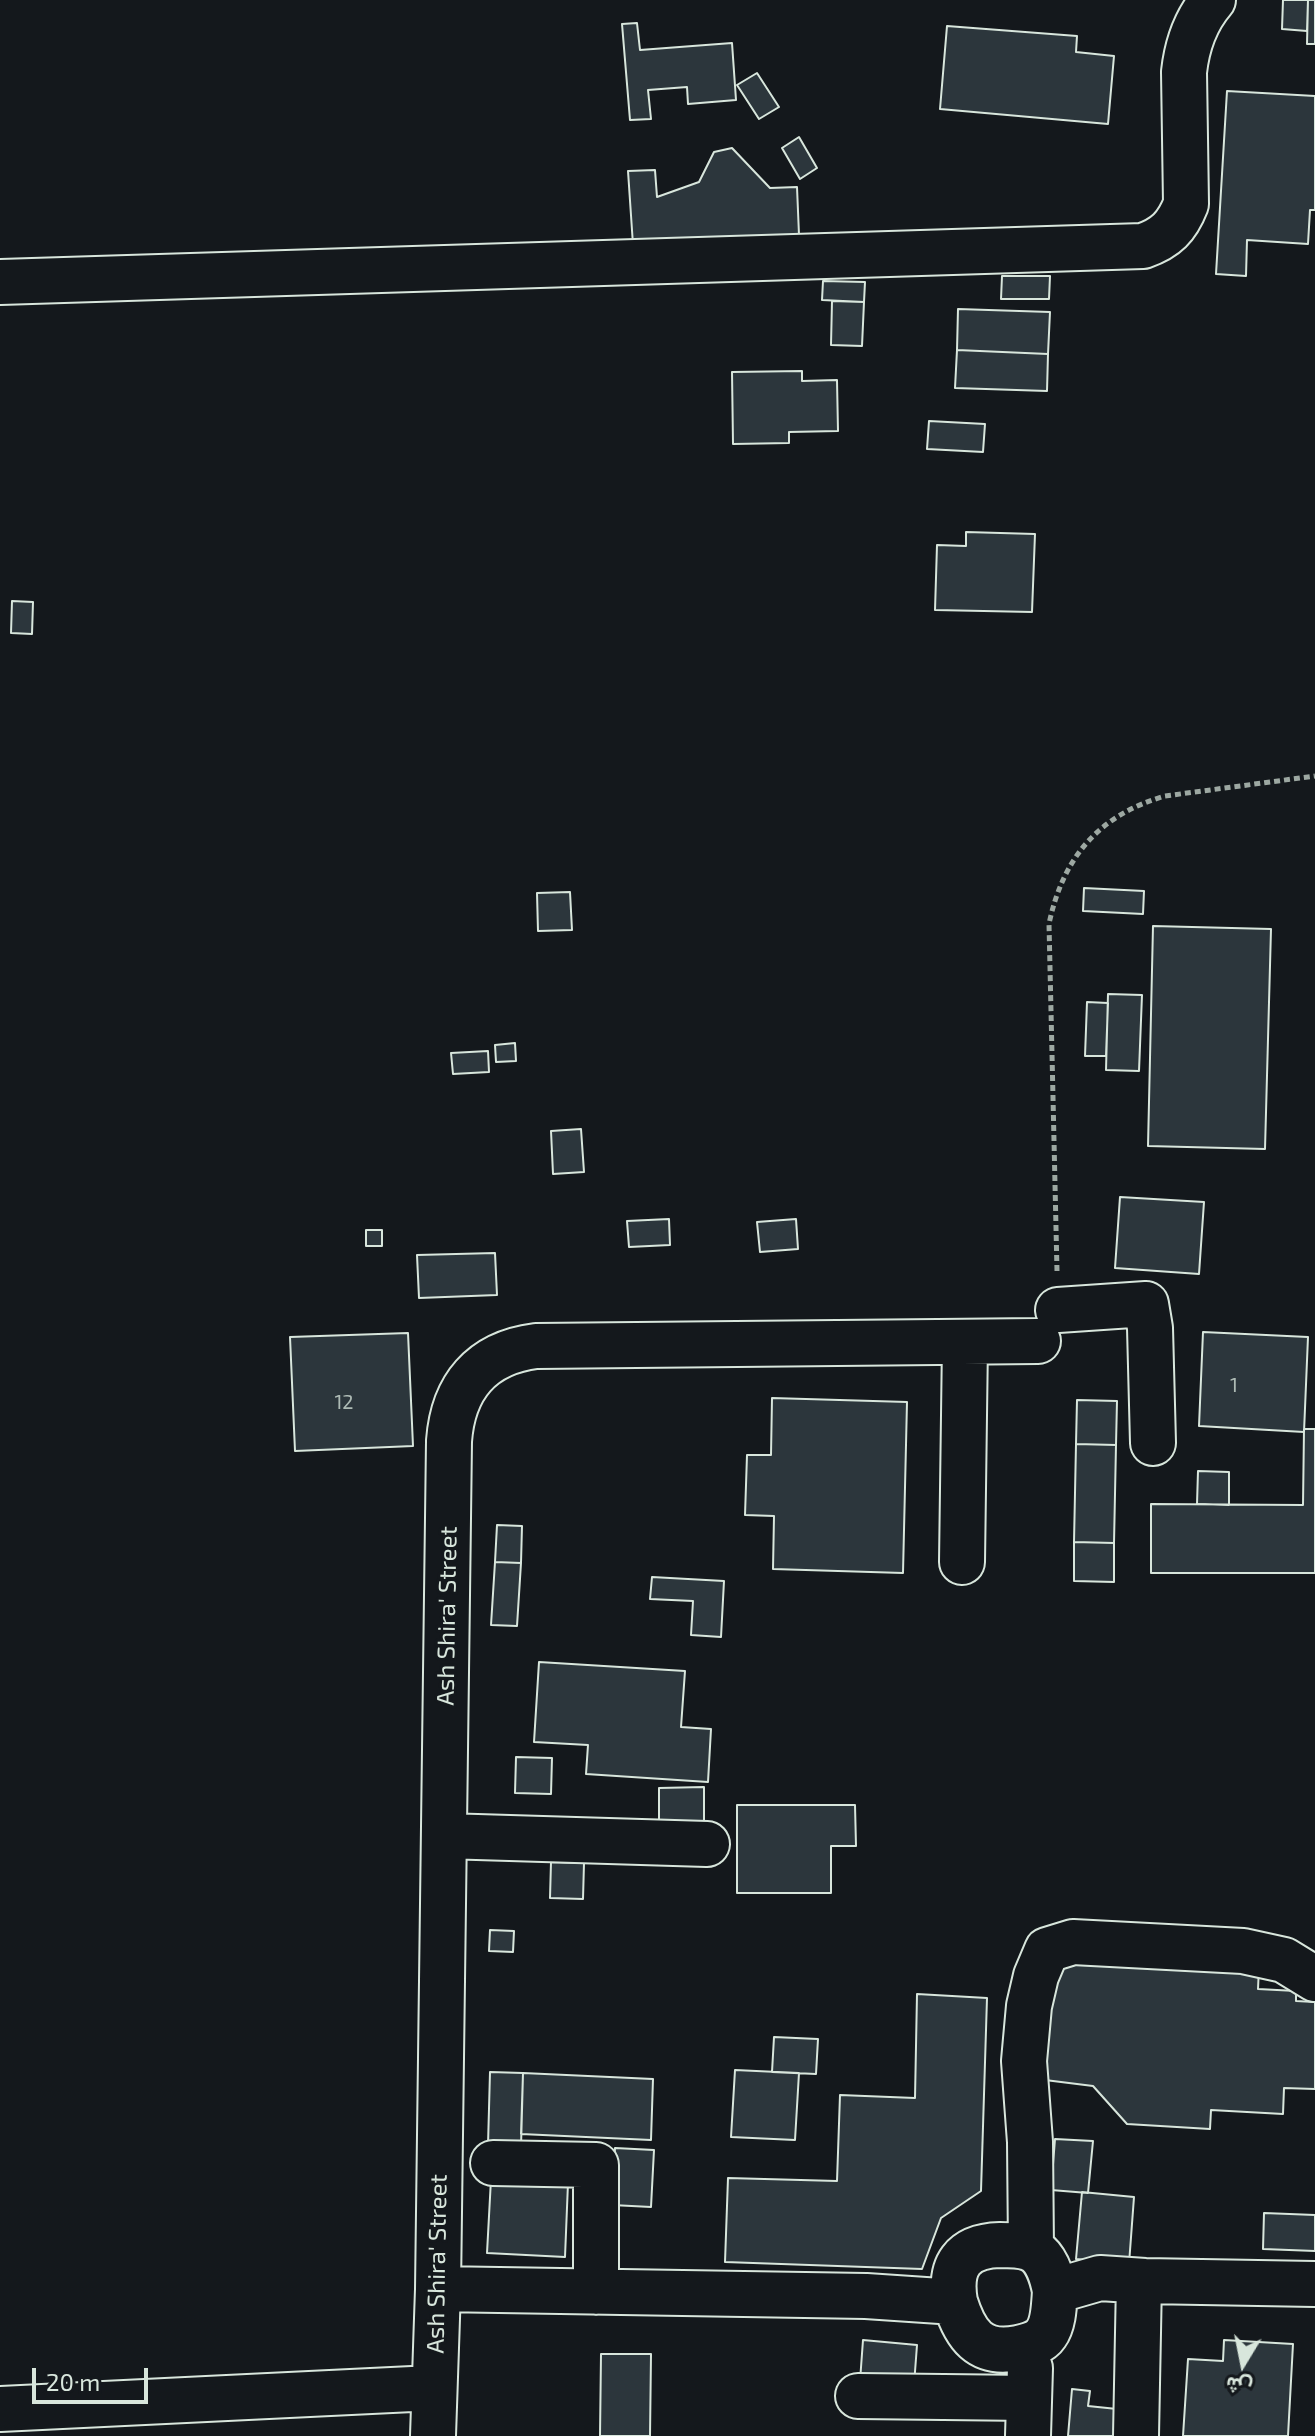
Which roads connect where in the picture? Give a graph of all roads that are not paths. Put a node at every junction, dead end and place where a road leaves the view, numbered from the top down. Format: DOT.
graph roads {
  1 [pos="1213,0"];
  2 [pos="0,282"];
  3 [pos="965,1342"];
  4 [pos="1153,1443"];
  5 [pos="962,1562"];
  6 [pos="444,1836"];
  7 [pos="707,1844"];
  8 [pos="1315,1979"];
  9 [pos="493,2163"];
  10 [pos="1031,2249"];
  11 [pos="1139,2281"];
  12 [pos="1315,2284"];
  13 [pos="438,2289"];
  14 [pos="1055,2291"];
  15 [pos="596,2292"];
  16 [pos="955,2302"];
  17 [pos="1030,2345"];
  18 [pos="433,2388"];
  19 [pos="858,2396"];
  20 [pos="0,2409"];
  21 [pos="1029,2417"];
  22 [pos="433,2436"];
  23 [pos="1136,2436"];
  1 -- 2 [label="street"];
  3 -- 4 [label="street, Ash Shira' Street"];
  3 -- 5 [label="street"];
  3 -- 6 [label="street, Ash Shira' Street"];
  6 -- 7 [label="street"];
  6 -- 13 [label="street, Ash Shira' Street"];
  8 -- 10 [label="street"];
  9 -- 15 [label="street"];
  10 -- 14 [label="street"];
  10 -- 16 [label="street"];
  11 -- 12 [label="street"];
  11 -- 14 [label="street"];
  11 -- 23 [label="street"];
  13 -- 15 [label="street"];
  13 -- 18 [label="street, Ash Shira' Street"];
  14 -- 17 [label="street"];
  15 -- 16 [label="street"];
  16 -- 17 [label="street"];
  17 -- 21 [label="street"];
  18 -- 20 [label="street"];
  18 -- 22 [label="street, Ash Shira' Street"];
  19 -- 21 [label="street"];
}
